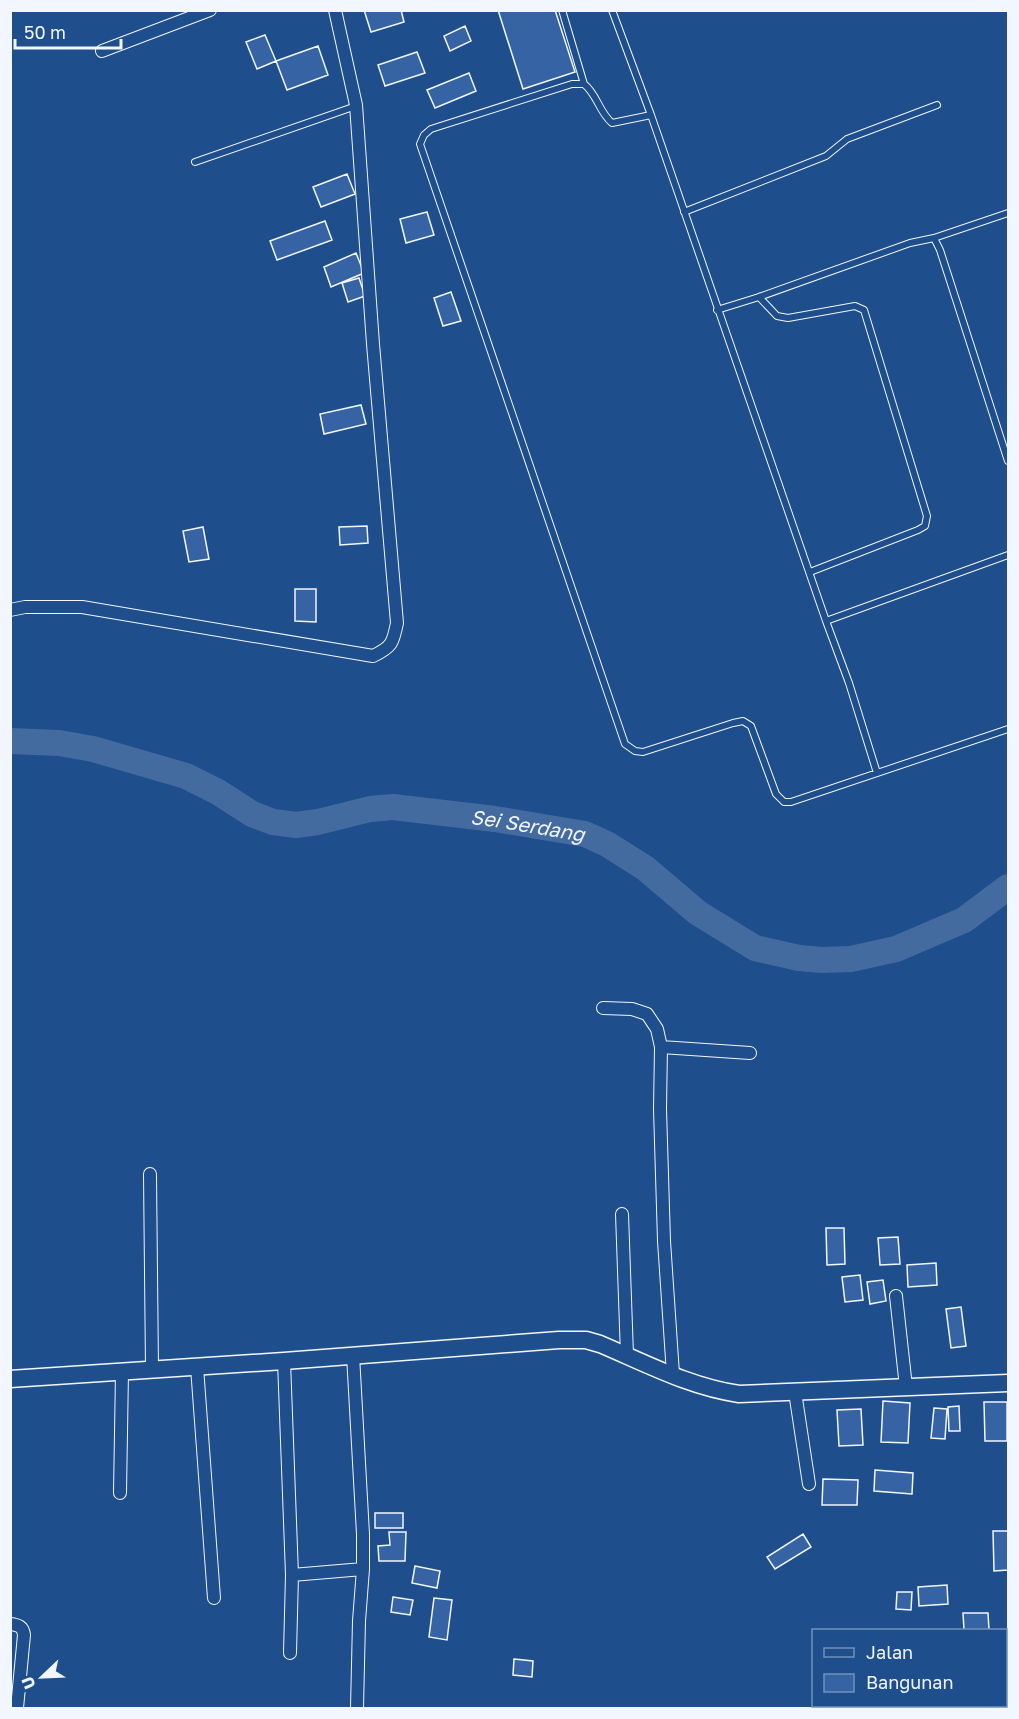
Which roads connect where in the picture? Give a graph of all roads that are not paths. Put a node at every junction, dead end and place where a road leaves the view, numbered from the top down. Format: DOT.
graph roads {
  1 [pos="210,10"];
  2 [pos="335,10"];
  3 [pos="562,10"];
  4 [pos="612,10"];
  5 [pos="102,51"];
  6 [pos="584,84"];
  7 [pos="356,105"];
  8 [pos="937,105"];
  9 [pos="651,115"];
  10 [pos="195,162"];
  11 [pos="684,212"];
  12 [pos="1008,213"];
  13 [pos="934,238"];
  14 [pos="759,297"];
  15 [pos="717,310"];
  16 [pos="1008,461"];
  17 [pos="1008,555"];
  18 [pos="810,573"];
  19 [pos="10,610"];
  20 [pos="826,621"];
  21 [pos="1008,729"];
  22 [pos="877,773"];
  23 [pos="603,1008"];
  24 [pos="661,1047"];
  25 [pos="750,1053"];
  26 [pos="150,1174"];
  27 [pos="622,1214"];
  28 [pos="896,1296"];
  29 [pos="353,1355"];
  30 [pos="627,1355"];
  31 [pos="284,1361"];
  32 [pos="197,1366"];
  33 [pos="152,1370"];
  34 [pos="122,1372"];
  35 [pos="673,1374"];
  36 [pos="10,1379"];
  37 [pos="1008,1383"];
  38 [pos="906,1387"];
  39 [pos="795,1392"];
  40 [pos="809,1484"];
  41 [pos="120,1493"];
  42 [pos="363,1569"];
  43 [pos="292,1575"];
  44 [pos="214,1598"];
  45 [pos="10,1624"];
  46 [pos="290,1653"];
  47 [pos="17,1708"];
  48 [pos="357,1708"];
  1 -- 5 [label="street"];
  2 -- 7 [label="street"];
  3 -- 6 [label="lane"];
  4 -- 9 [label="lane"];
  6 -- 9 [label="lane"];
  6 -- 22 [label="lane"];
  7 -- 10 [label="lane"];
  7 -- 19 [label="street"];
  8 -- 11 [label="lane"];
  9 -- 11 [label="lane"];
  11 -- 15 [label="lane"];
  12 -- 13 [label="lane"];
  13 -- 14 [label="lane"];
  13 -- 16 [label="lane"];
  14 -- 15 [label="lane"];
  14 -- 18 [label="lane"];
  15 -- 18 [label="lane"];
  17 -- 20 [label="lane"];
  18 -- 20 [label="lane"];
  20 -- 22 [label="lane"];
  21 -- 22 [label="lane"];
  23 -- 24 [label="street"];
  24 -- 25 [label="street"];
  24 -- 35 [label="street"];
  26 -- 33 [label="street"];
  27 -- 30 [label="street"];
  28 -- 38 [label="street"];
  29 -- 30 [label="street"];
  29 -- 31 [label="street"];
  29 -- 42 [label="street"];
  30 -- 35 [label="street"];
  31 -- 32 [label="street"];
  31 -- 43 [label="street"];
  32 -- 33 [label="street"];
  32 -- 44 [label="street"];
  33 -- 34 [label="street"];
  34 -- 36 [label="street"];
  34 -- 41 [label="street"];
  35 -- 39 [label="street"];
  37 -- 38 [label="street"];
  38 -- 39 [label="street"];
  39 -- 40 [label="street"];
  42 -- 43 [label="street"];
  42 -- 48 [label="street"];
  43 -- 46 [label="street"];
  45 -- 47 [label="street"];
}
